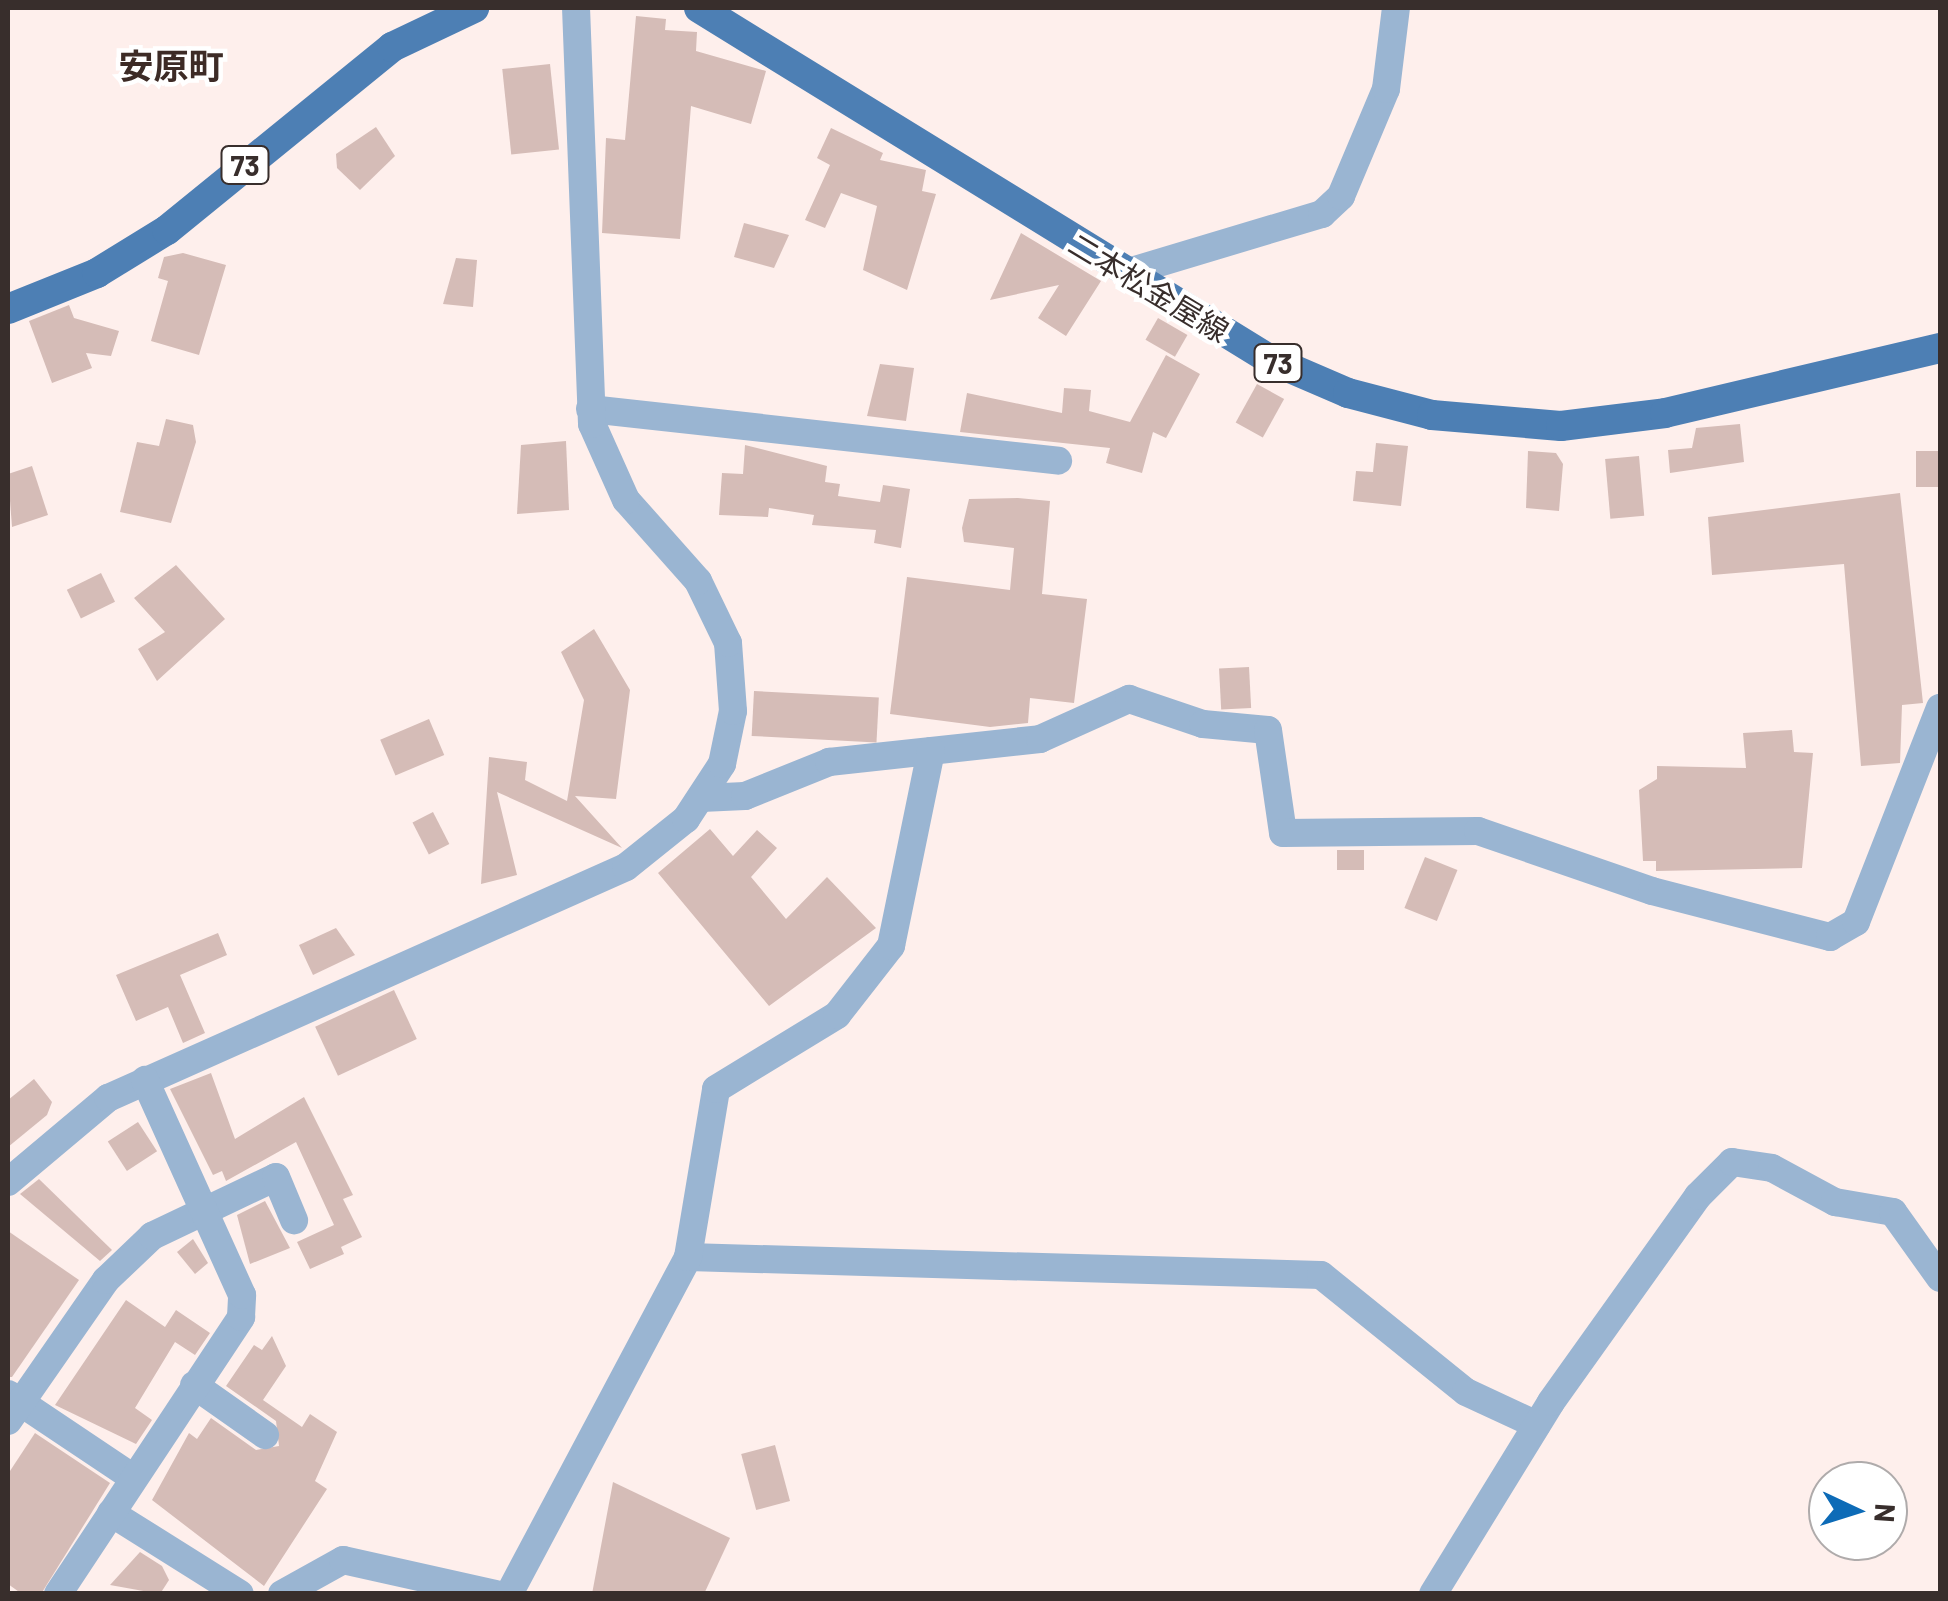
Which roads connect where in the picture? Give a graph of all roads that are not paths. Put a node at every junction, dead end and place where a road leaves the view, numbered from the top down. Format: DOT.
graph roads {
  1 [pos="474,8"];
  2 [pos="576,8"];
  3 [pos="698,8"];
  4 [pos="1396,8"];
  5 [pos="1125,273"];
  6 [pos="8,309"];
  7 [pos="1940,348"];
  8 [pos="590,410"];
  9 [pos="1058,461"];
  10 [pos="1940,708"];
  11 [pos="931,751"];
  12 [pos="701,798"];
  13 [pos="145,1080"];
  14 [pos="8,1182"];
  15 [pos="200,1211"];
  16 [pos="294,1220"];
  17 [pos="688,1257"];
  18 [pos="1940,1278"];
  19 [pos="194,1385"];
  20 [pos="12,1406"];
  21 [pos="1536,1425"];
  22 [pos="265,1435"];
  23 [pos="132,1478"];
  24 [pos="111,1512"];
  25 [pos="58,1594"];
  26 [pos="240,1594"];
  27 [pos="282,1594"];
  28 [pos="495,1594"];
  29 [pos="510,1594"];
  30 [pos="1432,1594"];
  1 -- 6 [label="main road, 73"];
  2 -- 8 [label="street"];
  3 -- 5 [label="main road, 二本松金屋線 / 73"];
  4 -- 5 [label="street"];
  5 -- 7 [label="main road, 二本松金屋線 / 73"];
  8 -- 9 [label="street"];
  8 -- 12 [label="street"];
  10 -- 11 [label="street"];
  11 -- 12 [label="street"];
  11 -- 17 [label="street"];
  12 -- 13 [label="street"];
  13 -- 14 [label="street"];
  13 -- 15 [label="street"];
  15 -- 16 [label="street"];
  15 -- 19 [label="street"];
  15 -- 20 [label="street"];
  17 -- 21 [label="street"];
  17 -- 29 [label="street"];
  18 -- 21 [label="street"];
  19 -- 22 [label="street"];
  19 -- 23 [label="street"];
  20 -- 23 [label="street"];
  21 -- 30 [label="street"];
  23 -- 24 [label="street"];
  24 -- 25 [label="street"];
  24 -- 26 [label="street"];
  27 -- 28 [label="street"];
}
